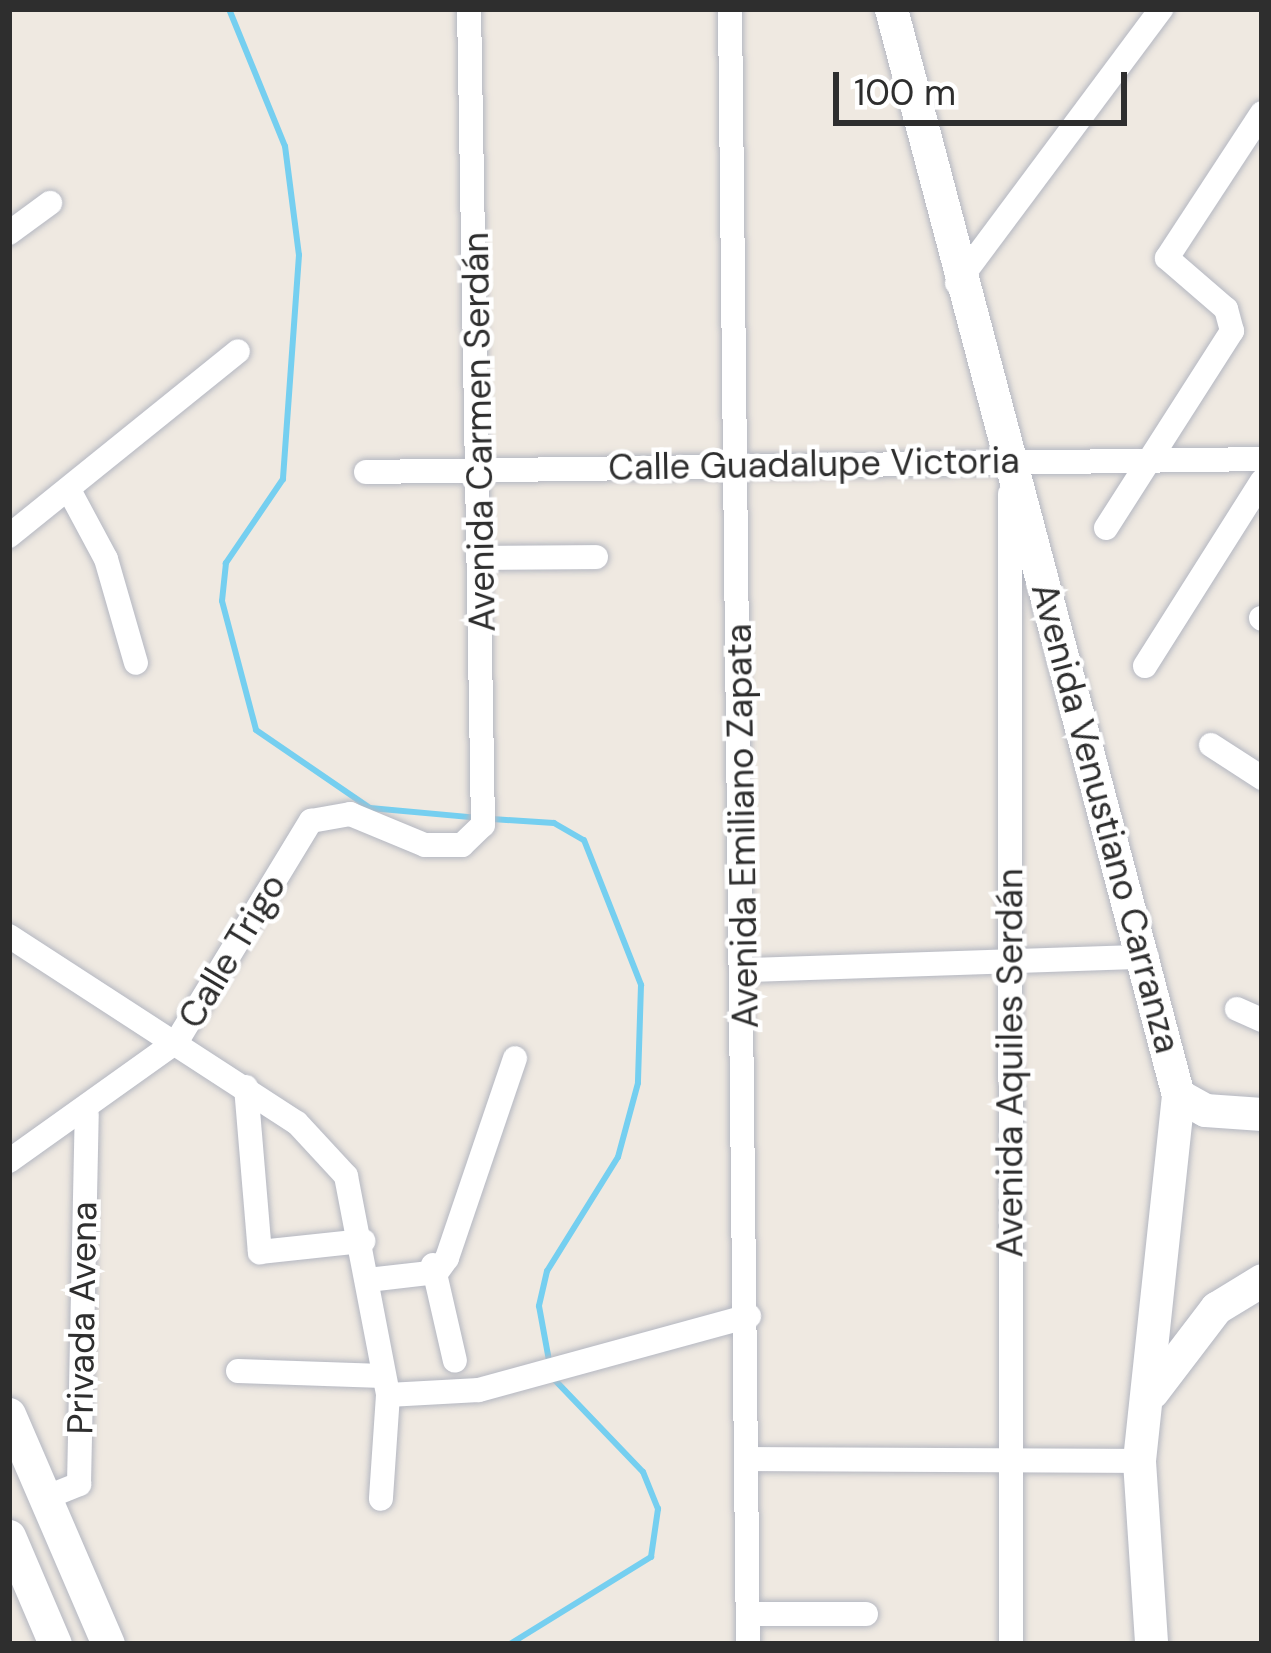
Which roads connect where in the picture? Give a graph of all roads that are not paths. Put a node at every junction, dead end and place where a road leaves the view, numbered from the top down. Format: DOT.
graph roads {
  1 [pos="470,9"];
  2 [pos="730,9"];
  3 [pos="891,9"];
  4 [pos="1161,9"];
  5 [pos="1262,113"];
  6 [pos="50,203"];
  7 [pos="9,233"];
  8 [pos="956,285"];
  9 [pos="238,351"];
  10 [pos="1262,459"];
  11 [pos="1152,460"];
  12 [pos="732,464"];
  13 [pos="481,470"];
  14 [pos="366,472"];
  15 [pos="1006,472"];
  16 [pos="1262,481"];
  17 [pos="69,490"];
  18 [pos="1106,528"];
  19 [pos="9,536"];
  20 [pos="596,557"];
  21 [pos="482,558"];
  22 [pos="136,663"];
  23 [pos="1145,666"];
  24 [pos="1211,745"];
  25 [pos="1262,778"];
  26 [pos="462,844"];
  27 [pos="9,936"];
  28 [pos="1147,957"];
  29 [pos="1010,960"];
  30 [pos="747,970"];
  31 [pos="1238,1009"];
  32 [pos="1262,1020"];
  33 [pos="176,1041"];
  34 [pos="515,1058"];
  35 [pos="246,1087"];
  36 [pos="1178,1096"];
  37 [pos="1262,1114"];
  38 [pos="86,1115"];
  39 [pos="9,1161"];
  40 [pos="366,1262"];
  41 [pos="439,1265"];
  42 [pos="1262,1280"];
  43 [pos="749,1316"];
  44 [pos="455,1361"];
  45 [pos="238,1371"];
  46 [pos="385,1385"];
  47 [pos="1149,1396"];
  48 [pos="9,1414"];
  49 [pos="1010,1455"];
  50 [pos="751,1459"];
  51 [pos="1139,1461"];
  52 [pos="45,1498"];
  53 [pos="381,1499"];
  54 [pos="9,1536"];
  55 [pos="748,1614"];
  56 [pos="866,1614"];
  57 [pos="55,1644"];
  58 [pos="108,1644"];
  59 [pos="748,1644"];
  60 [pos="1011,1644"];
  61 [pos="1151,1644"];
  1 -- 13 [label="street, Avenida Carmen Serdán"];
  2 -- 12 [label="street, Avenida Emiliano Zapata"];
  3 -- 8 [label="main road, Avenida Venustiano Carranza"];
  4 -- 8 [label="street"];
  5 -- 11 [label="street"];
  6 -- 7 [label="street"];
  8 -- 15 [label="main road, Avenida Venustiano Carranza"];
  9 -- 17 [label="street"];
  10 -- 11 [label="street, Calle Guadalupe Victoria"];
  11 -- 15 [label="street, Calle Guadalupe Victoria"];
  11 -- 18 [label="street"];
  12 -- 13 [label="street, Calle Guadalupe Victoria"];
  12 -- 15 [label="street, Calle Guadalupe Victoria"];
  12 -- 30 [label="street, Avenida Emiliano Zapata"];
  13 -- 14 [label="street, Calle Guadalupe Victoria"];
  13 -- 21 [label="street, Avenida Carmen Serdán"];
  15 -- 28 [label="main road, Avenida Venustiano Carranza"];
  15 -- 29 [label="street, Avenida Aquiles Serdán"];
  16 -- 23 [label="street"];
  17 -- 19 [label="street"];
  17 -- 22 [label="street"];
  20 -- 21 [label="street"];
  21 -- 26 [label="street, Avenida Carmen Serdán"];
  24 -- 25 [label="street"];
  26 -- 33 [label="street, Calle Trigo"];
  27 -- 33 [label="street"];
  28 -- 29 [label="street"];
  28 -- 36 [label="main road, Avenida Venustiano Carranza"];
  29 -- 30 [label="street"];
  29 -- 49 [label="street, Avenida Aquiles Serdán"];
  30 -- 43 [label="street, Avenida Emiliano Zapata"];
  31 -- 32 [label="street"];
  33 -- 35 [label="street"];
  33 -- 38 [label="street, Calle Trigo"];
  34 -- 41 [label="street"];
  35 -- 40 [label="street"];
  35 -- 40 [label="street"];
  36 -- 37 [label="main road"];
  36 -- 47 [label="main road, Avenida Venustiano Carranza"];
  38 -- 39 [label="street, Calle Trigo"];
  38 -- 52 [label="street, Privada Avena"];
  40 -- 41 [label="street"];
  40 -- 46 [label="street"];
  41 -- 44 [label="street"];
  42 -- 47 [label="main road"];
  43 -- 46 [label="street"];
  43 -- 50 [label="street, Avenida Emiliano Zapata"];
  45 -- 46 [label="street"];
  46 -- 53 [label="street"];
  47 -- 51 [label="main road, Avenida Venustiano Carranza"];
  48 -- 52 [label="main road"];
  49 -- 50 [label="street"];
  49 -- 51 [label="street"];
  49 -- 60 [label="street, Avenida Aquiles Serdán"];
  50 -- 55 [label="street, Avenida Emiliano Zapata"];
  51 -- 61 [label="main road, Avenida Venustiano Carranza"];
  52 -- 58 [label="main road"];
  54 -- 57 [label="main road"];
  55 -- 56 [label="street"];
  55 -- 59 [label="street, Avenida Emiliano Zapata"];
}
